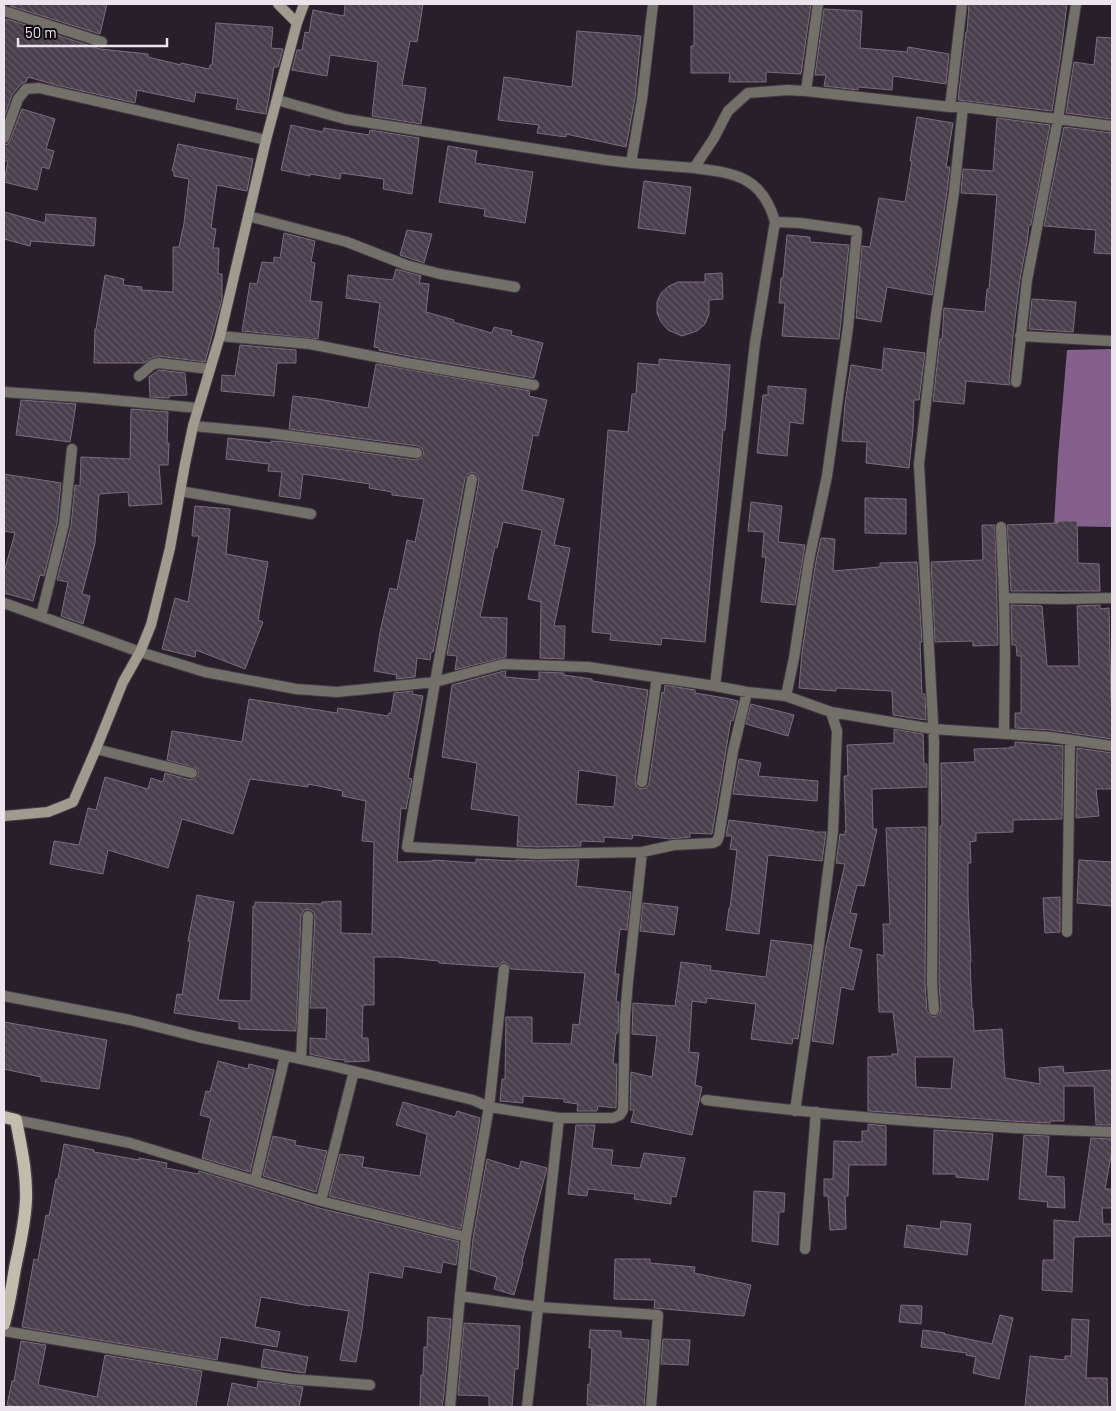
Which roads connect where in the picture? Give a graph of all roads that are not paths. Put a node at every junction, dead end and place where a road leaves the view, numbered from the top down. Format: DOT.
graph roads {
  1 [pos="278,4"];
  2 [pos="304,4"];
  3 [pos="653,4"];
  4 [pos="818,4"];
  5 [pos="962,4"];
  6 [pos="1076,4"];
  7 [pos="4,11"];
  8 [pos="297,23"];
  9 [pos="102,42"];
  10 [pos="806,91"];
  11 [pos="277,100"];
  12 [pos="950,107"];
  13 [pos="963,107"];
  14 [pos="1058,119"];
  15 [pos="1112,126"];
  16 [pos="4,138"];
  17 [pos="266,140"];
  18 [pos="631,163"];
  19 [pos="694,168"];
  20 [pos="248,216"];
  21 [pos="775,222"];
  22 [pos="515,287"];
  23 [pos="220,336"];
  24 [pos="1020,336"];
  25 [pos="1112,341"];
  26 [pos="210,369"];
  27 [pos="139,376"];
  28 [pos="1016,382"];
  29 [pos="534,385"];
  30 [pos="4,392"];
  31 [pos="198,408"];
  32 [pos="193,426"];
  33 [pos="72,448"];
  34 [pos="417,453"];
  35 [pos="472,479"];
  36 [pos="180,490"];
  37 [pos="310,514"];
  38 [pos="1000,527"];
  39 [pos="1004,598"];
  40 [pos="1112,598"];
  41 [pos="4,603"];
  42 [pos="41,616"];
  43 [pos="140,652"];
  44 [pos="657,677"];
  45 [pos="435,682"];
  46 [pos="715,686"];
  47 [pos="746,692"];
  48 [pos="786,696"];
  49 [pos="831,712"];
  50 [pos="934,729"];
  51 [pos="1004,734"];
  52 [pos="1070,740"];
  53 [pos="1112,746"];
  54 [pos="96,749"];
  55 [pos="192,773"];
  56 [pos="642,782"];
  57 [pos="4,816"];
  58 [pos="642,852"];
  59 [pos="308,916"];
  60 [pos="1067,932"];
  61 [pos="504,968"];
  62 [pos="4,996"];
  63 [pos="934,1010"];
  64 [pos="285,1056"];
  65 [pos="301,1059"];
  66 [pos="354,1071"];
  67 [pos="706,1100"];
  68 [pos="489,1106"];
  69 [pos="795,1111"];
  70 [pos="816,1112"];
  71 [pos="10,1118"];
  72 [pos="559,1118"];
  73 [pos="1112,1132"];
  74 [pos="255,1181"];
  75 [pos="321,1201"];
  76 [pos="466,1237"];
  77 [pos="805,1250"];
  78 [pos="8,1282"];
  79 [pos="460,1296"];
  80 [pos="538,1307"];
  81 [pos="4,1324"];
  82 [pos="4,1331"];
  83 [pos="370,1385"];
  84 [pos="450,1407"];
  85 [pos="527,1407"];
  86 [pos="651,1407"];
  1 -- 8 [label="street"];
  2 -- 8 [label="street"];
  3 -- 18 [label="street"];
  4 -- 10 [label="street"];
  5 -- 12 [label="street"];
  6 -- 14 [label="street"];
  7 -- 9 [label="street"];
  8 -- 11 [label="street"];
  10 -- 12 [label="street"];
  10 -- 19 [label="street"];
  11 -- 17 [label="street"];
  11 -- 18 [label="street"];
  12 -- 13 [label="street"];
  13 -- 14 [label="street"];
  13 -- 50 [label="street"];
  14 -- 15 [label="street"];
  14 -- 24 [label="street"];
  16 -- 17 [label="street"];
  17 -- 20 [label="street"];
  18 -- 19 [label="street"];
  19 -- 21 [label="street"];
  20 -- 22 [label="street"];
  20 -- 23 [label="street"];
  21 -- 46 [label="street"];
  21 -- 48 [label="street"];
  23 -- 26 [label="street"];
  23 -- 29 [label="street"];
  24 -- 25 [label="street"];
  24 -- 28 [label="street"];
  26 -- 27 [label="street"];
  26 -- 31 [label="street"];
  30 -- 31 [label="street"];
  31 -- 32 [label="street"];
  32 -- 34 [label="street"];
  32 -- 36 [label="street"];
  33 -- 42 [label="street"];
  35 -- 45 [label="street"];
  36 -- 37 [label="street"];
  36 -- 43 [label="street"];
  38 -- 39 [label="street"];
  39 -- 40 [label="street"];
  39 -- 51 [label="street"];
  41 -- 42 [label="street"];
  42 -- 43 [label="street"];
  43 -- 45 [label="street"];
  43 -- 54 [label="street"];
  44 -- 45 [label="street"];
  44 -- 46 [label="street"];
  44 -- 56 [label="street"];
  45 -- 58 [label="street"];
  46 -- 47 [label="street"];
  47 -- 48 [label="street"];
  47 -- 58 [label="street"];
  48 -- 49 [label="street"];
  49 -- 50 [label="street"];
  49 -- 69 [label="street"];
  50 -- 51 [label="street"];
  50 -- 63 [label="street"];
  51 -- 52 [label="street"];
  52 -- 53 [label="street"];
  52 -- 60 [label="street"];
  54 -- 55 [label="street"];
  54 -- 57 [label="street"];
  58 -- 72 [label="street"];
  59 -- 65 [label="street"];
  61 -- 68 [label="street"];
  62 -- 64 [label="street"];
  64 -- 65 [label="street"];
  64 -- 74 [label="street"];
  65 -- 66 [label="street"];
  66 -- 68 [label="street"];
  66 -- 75 [label="street"];
  67 -- 69 [label="street"];
  68 -- 72 [label="street"];
  68 -- 76 [label="street"];
  69 -- 70 [label="street"];
  70 -- 73 [label="street"];
  70 -- 77 [label="street"];
  71 -- 74 [label="street"];
  71 -- 78 [label="main road"];
  72 -- 80 [label="street"];
  74 -- 75 [label="street"];
  75 -- 76 [label="street"];
  76 -- 79 [label="street"];
  78 -- 81 [label="main road"];
  79 -- 80 [label="street"];
  79 -- 84 [label="street"];
  80 -- 85 [label="street"];
  80 -- 86 [label="street"];
  82 -- 83 [label="street"];
}
